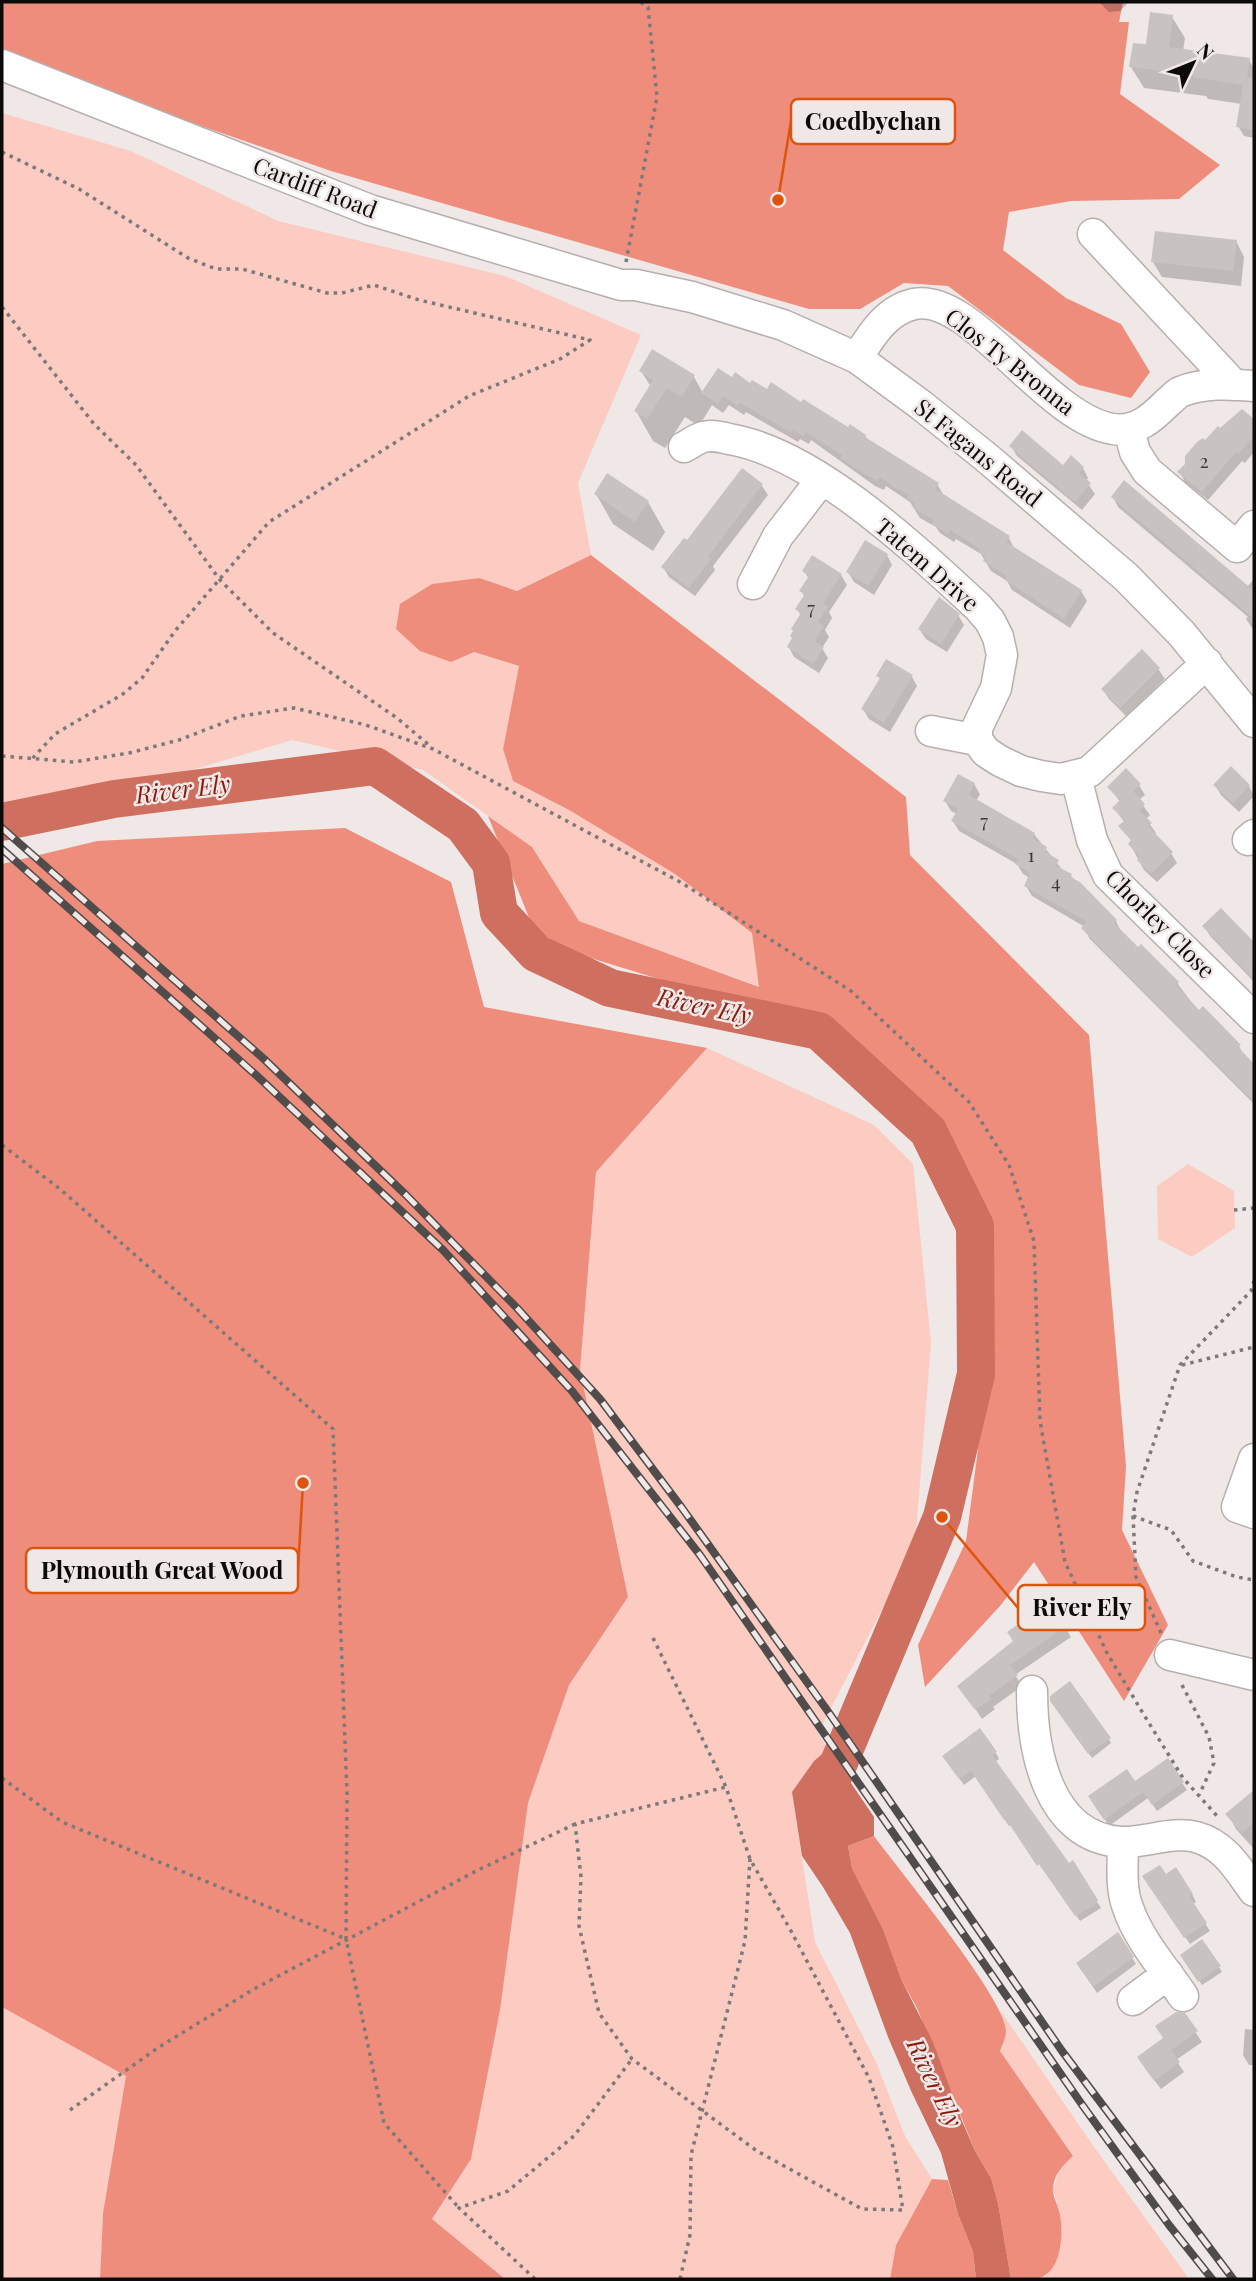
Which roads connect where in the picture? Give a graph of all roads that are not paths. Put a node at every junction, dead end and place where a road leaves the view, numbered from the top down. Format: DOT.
graph roads {
  1 [pos="2,65"];
  2 [pos="1093,234"];
  3 [pos="629,285"];
  4 [pos="857,358"];
  5 [pos="1244,385"];
  6 [pos="1129,429"];
  7 [pos="684,447"];
  8 [pos="822,479"];
  9 [pos="1254,526"];
  10 [pos="753,584"];
  11 [pos="1207,663"];
  12 [pos="1254,722"];
  13 [pos="931,731"];
  14 [pos="977,740"];
  15 [pos="1076,777"];
  16 [pos="1254,1018"];
  17 [pos="1254,1459"];
  18 [pos="1254,1513"];
  19 [pos="1170,1655"];
  20 [pos="1254,1675"];
  21 [pos="1032,1692"];
  22 [pos="1123,1842"];
  23 [pos="1254,1891"];
  24 [pos="1133,2000"];
  1 -- 3 [label="street, Cardiff Road"];
  2 -- 5 [label="street"];
  3 -- 4 [label="street, St Fagans Road"];
  4 -- 6 [label="street, Clos Ty Bronna"];
  4 -- 11 [label="street, St Fagans Road"];
  5 -- 6 [label="street"];
  6 -- 9 [label="street"];
  7 -- 8 [label="street, Tatem Drive"];
  8 -- 10 [label="street"];
  8 -- 14 [label="street, Tatem Drive"];
  11 -- 12 [label="street, St Fagans Road"];
  11 -- 15 [label="street"];
  13 -- 14 [label="street"];
  14 -- 15 [label="street"];
  15 -- 16 [label="street, Chorley Close"];
  17 -- 18 [label="street"];
  19 -- 20 [label="street"];
  21 -- 22 [label="street"];
  22 -- 23 [label="street"];
  22 -- 24 [label="street"];
}
